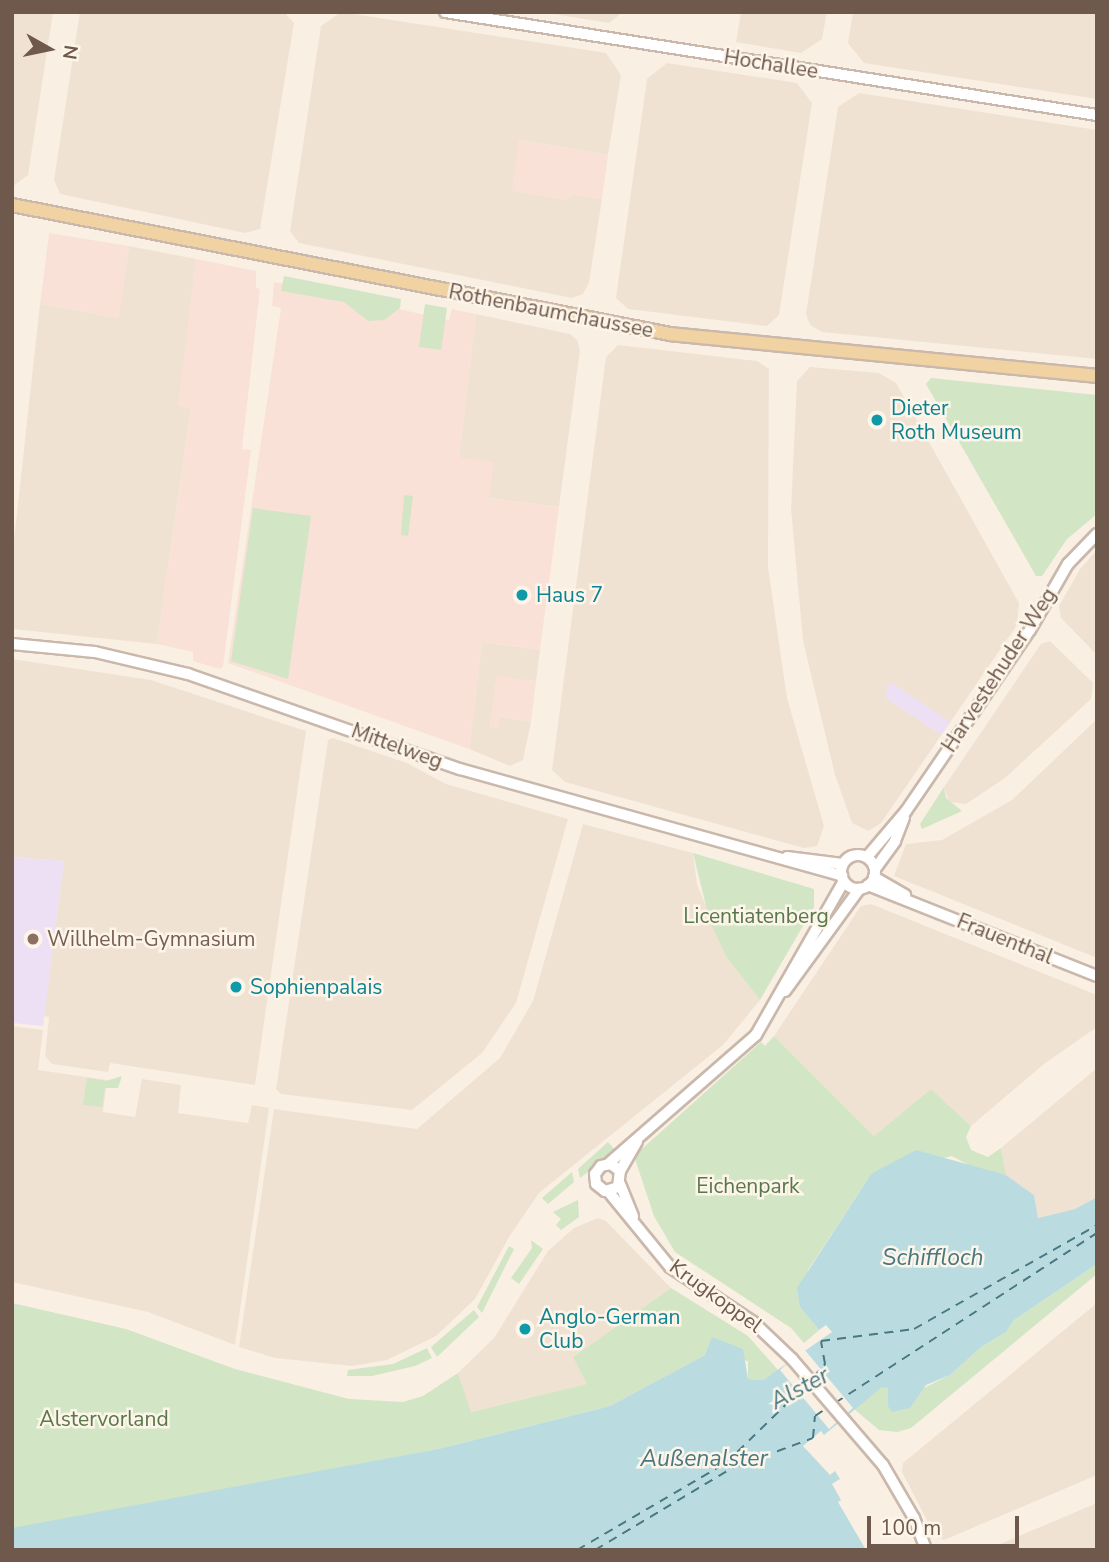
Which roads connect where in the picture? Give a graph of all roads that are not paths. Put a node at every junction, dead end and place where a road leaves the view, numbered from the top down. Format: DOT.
graph roads {
  1 [pos="445,12"];
  2 [pos="1097,115"];
  3 [pos="12,205"];
  4 [pos="1097,376"];
  5 [pos="1097,534"];
  6 [pos="12,644"];
  7 [pos="906,811"];
  8 [pos="780,857"];
  9 [pos="866,857"];
  10 [pos="844,864"];
  11 [pos="843,878"];
  12 [pos="869,880"];
  13 [pos="1097,976"];
  14 [pos="782,994"];
  15 [pos="642,1135"];
  16 [pos="608,1164"];
  17 [pos="620,1171"];
  18 [pos="620,1184"];
  19 [pos="608,1191"];
  20 [pos="635,1221"];
  21 [pos="926,1550"];
  1 -- 2 [label="street, Hochallee"];
  3 -- 4 [label="main road, Rothenbaumchaussee"];
  5 -- 7 [label="street, Harvestehuder Weg"];
  6 -- 8 [label="street, Mittelweg"];
  7 -- 9 [label="street, Harvestehuder Weg"];
  7 -- 12 [label="street, Harvestehuder Weg"];
  8 -- 10 [label="street, Mittelweg"];
  8 -- 11 [label="street, Mittelweg"];
  9 -- 10 [label="street"];
  9 -- 12 [label="street"];
  10 -- 11 [label="street, Harvestehuder Weg"];
  11 -- 12 [label="street"];
  11 -- 14 [label="street, Harvestehuder Weg"];
  12 -- 13 [label="street, Frauenthal"];
  12 -- 14 [label="street, Harvestehuder Weg"];
  14 -- 15 [label="street, Harvestehuder Weg"];
  15 -- 16 [label="street, Harvestehuder Weg"];
  15 -- 17 [label="street, Harvestehuder Weg"];
  16 -- 17 [label="street"];
  16 -- 19 [label="street"];
  17 -- 18 [label="street"];
  18 -- 19 [label="street"];
  18 -- 20 [label="street, Krugkoppel"];
  19 -- 20 [label="street, Krugkoppel"];
  20 -- 21 [label="street, Krugkoppel"];
}
